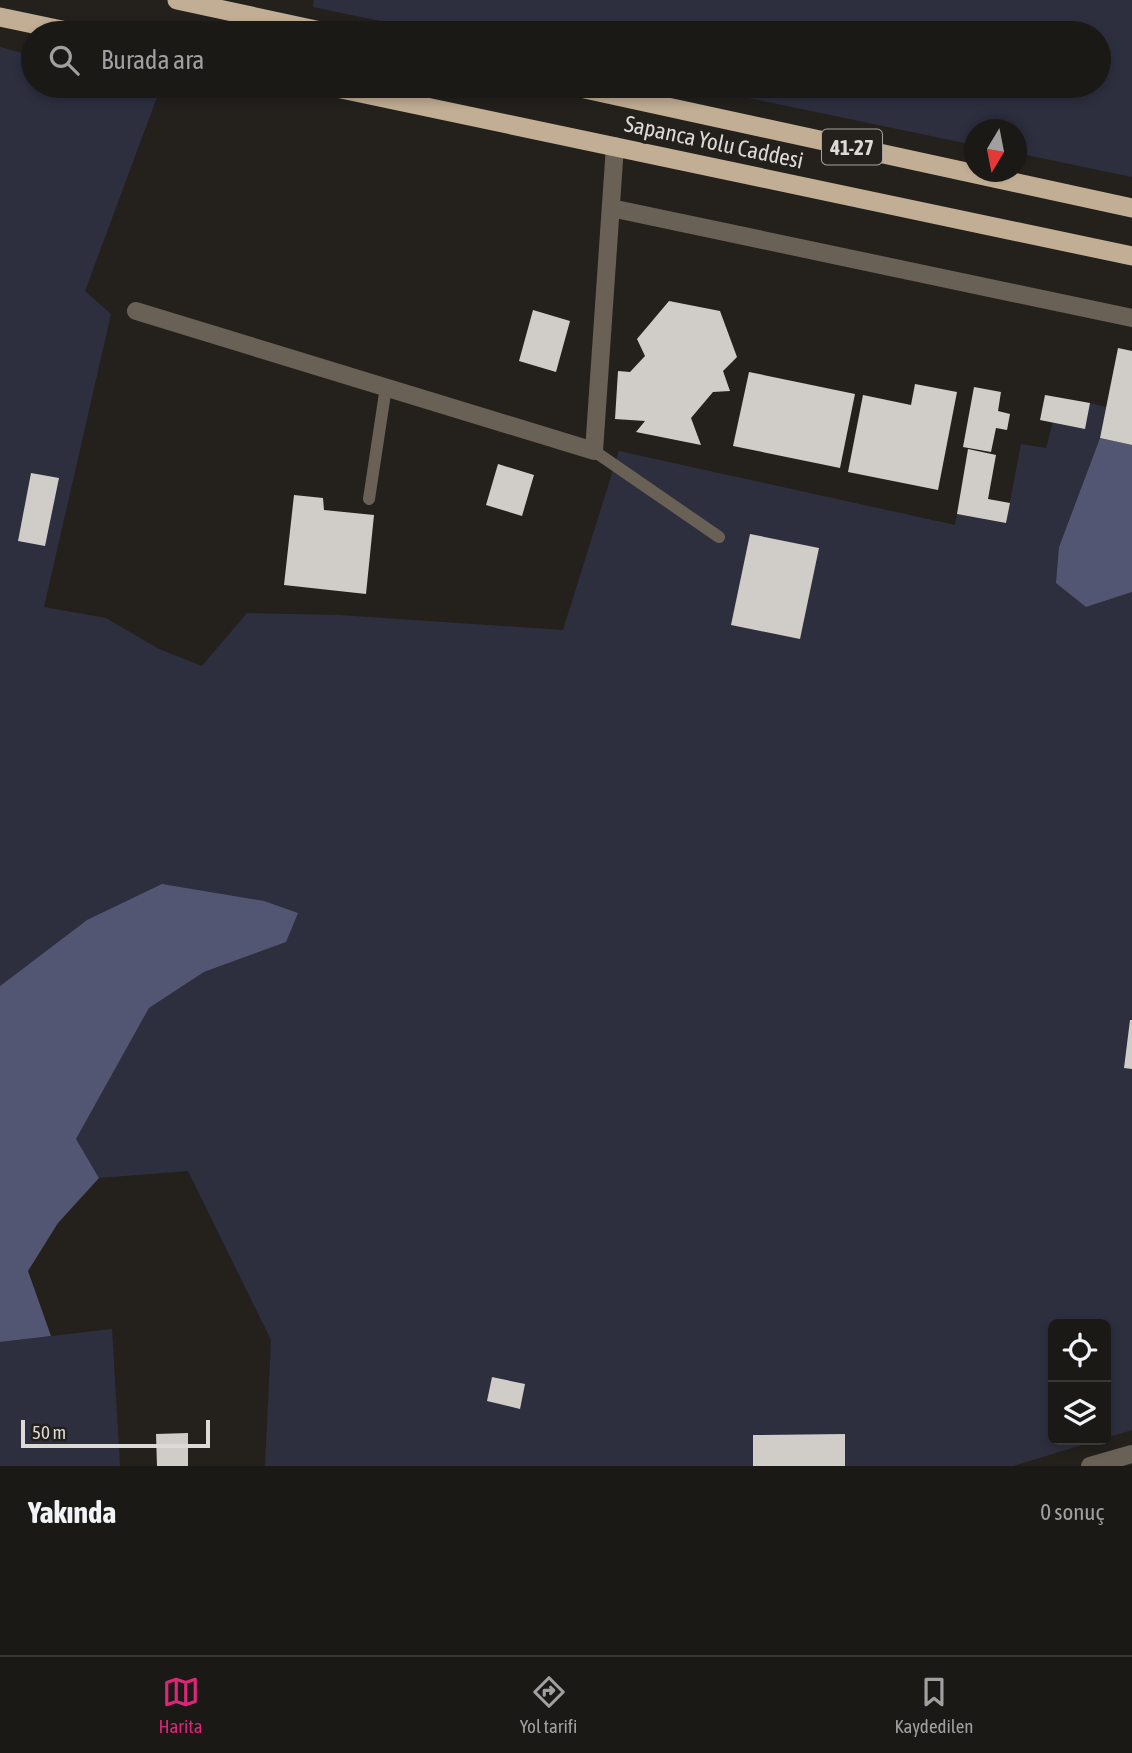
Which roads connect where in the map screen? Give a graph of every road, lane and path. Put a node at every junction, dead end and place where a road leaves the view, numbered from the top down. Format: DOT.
graph roads {
  1 [pos="177,0"];
  2 [pos="0,17"];
  3 [pos="21,21"];
  4 [pos="274,21"];
  5 [pos="385,98"];
  6 [pos="626,98"];
  7 [pos="615,146"];
  8 [pos="611,208"];
  9 [pos="1132,208"];
  10 [pos="1132,256"];
  11 [pos="136,311"];
  12 [pos="1132,318"];
  13 [pos="386,387"];
  14 [pos="594,451"];
  15 [pos="369,499"];
  16 [pos="719,537"];
  17 [pos="1132,1454"];
  18 [pos="1090,1466"];
  1 -- 4 [label="highway"];
  2 -- 3 [label="highway"];
  5 -- 7 [label="highway, Sapanca Yolu Caddesi"];
  6 -- 9 [label="highway, Sapanca Yolu Caddesi / 41-27"];
  7 -- 8 [label="street"];
  7 -- 10 [label="highway, Sapanca Yolu Caddesi"];
  8 -- 12 [label="street"];
  8 -- 14 [label="street"];
  11 -- 13 [label="street"];
  13 -- 14 [label="street"];
  13 -- 15 [label="lane"];
  14 -- 16 [label="lane"];
  17 -- 18 [label="street"];
}
